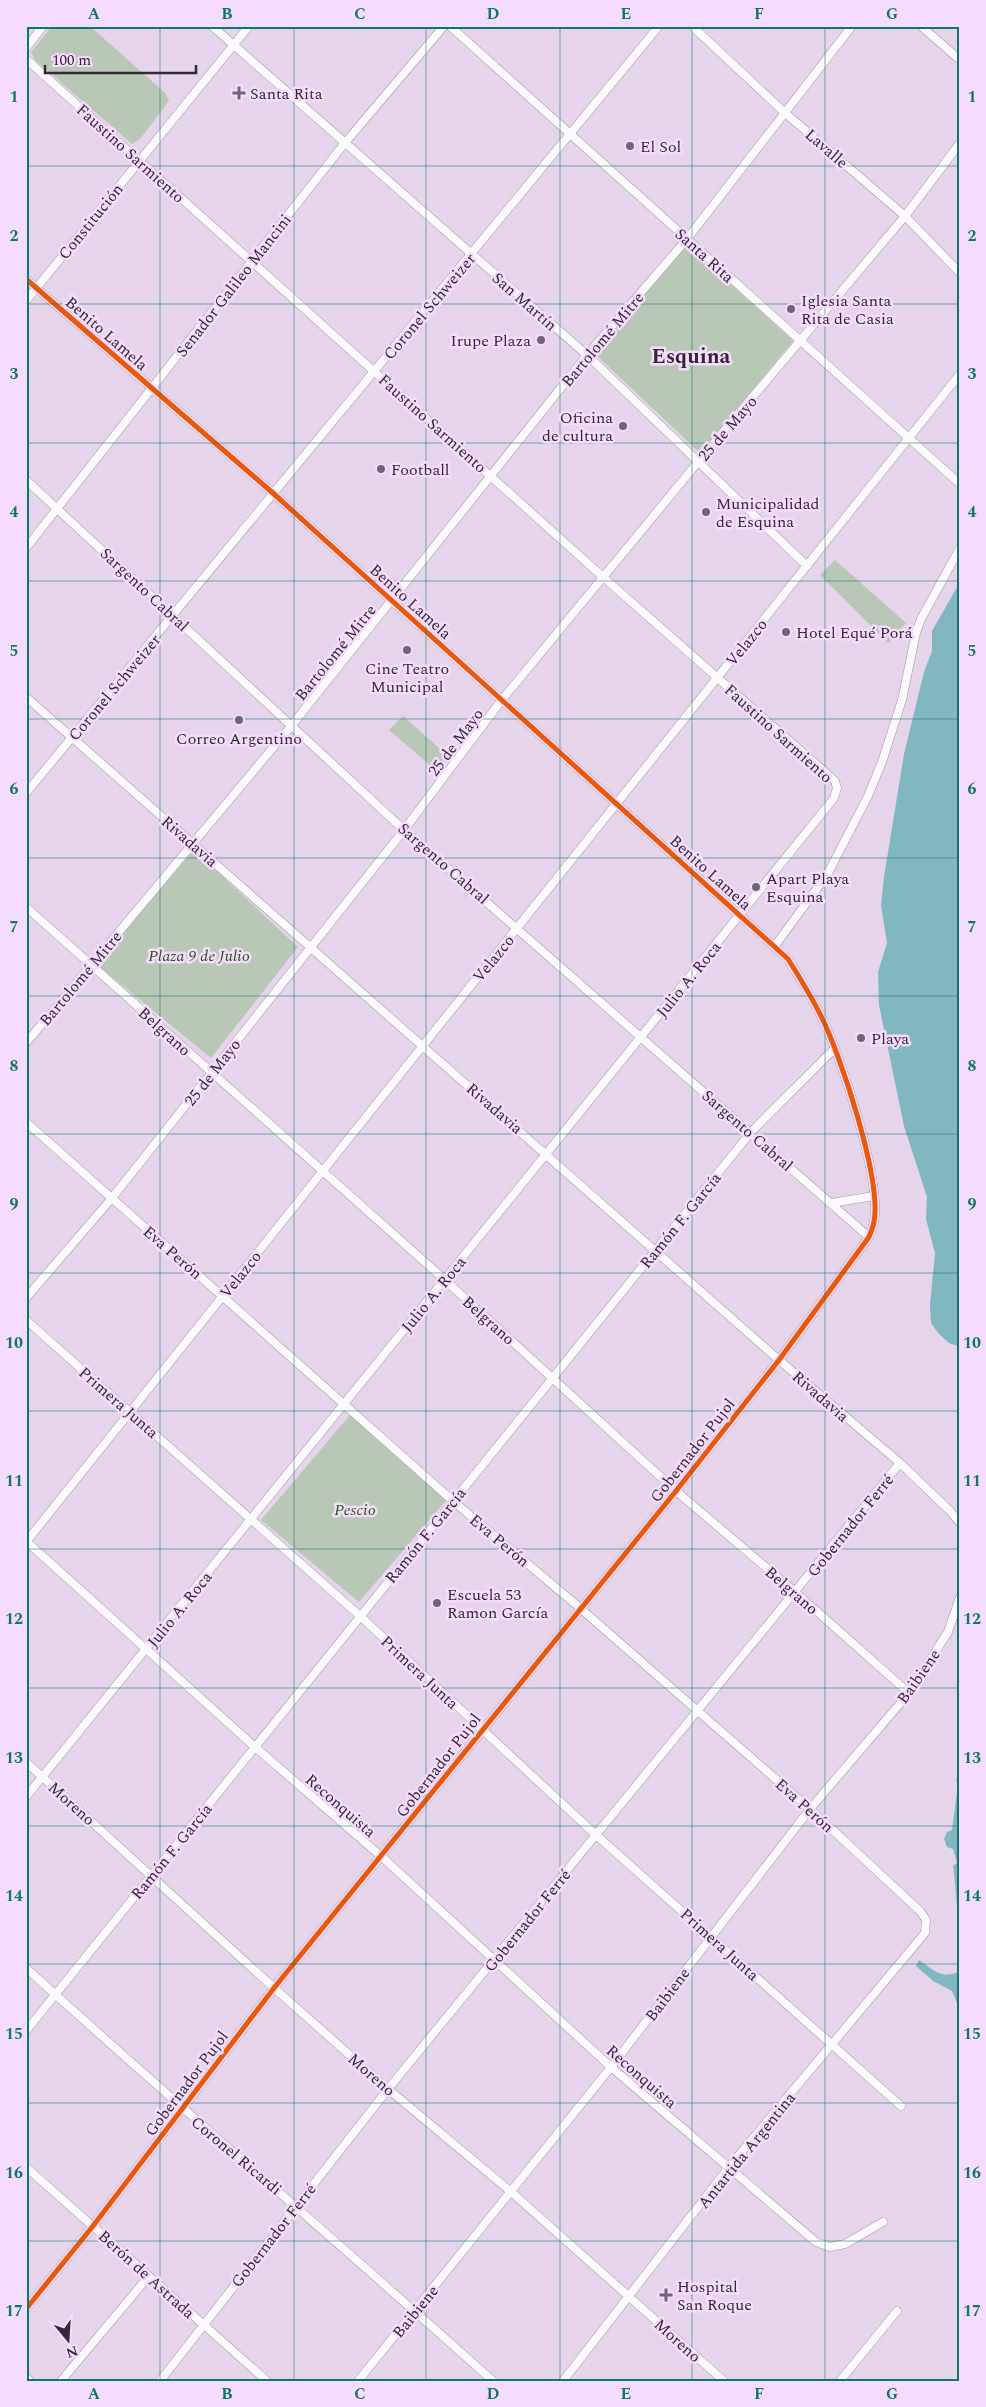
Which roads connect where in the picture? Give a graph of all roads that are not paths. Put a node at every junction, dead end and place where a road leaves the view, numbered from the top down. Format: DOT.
graph roads {
  1 [pos="43,26"];
  2 [pos="212,26"];
  3 [pos="250,26"];
  4 [pos="444,26"];
  5 [pos="450,26"];
  6 [pos="659,26"];
  7 [pos="692,26"];
  8 [pos="852,26"];
  9 [pos="921,26"];
  10 [pos="234,45"];
  11 [pos="26,48"];
  12 [pos="26,60"];
  13 [pos="960,60"];
  14 [pos="784,112"];
  15 [pos="570,134"];
  16 [pos="960,143"];
  17 [pos="344,144"];
  18 [pos="139,160"];
  19 [pos="905,216"];
  20 [pos="687,239"];
  21 [pos="471,254"];
  22 [pos="252,261"];
  23 [pos="960,272"];
  24 [pos="26,279"];
  25 [pos="36,288"];
  26 [pos="26,301"];
  27 [pos="801,342"];
  28 [pos="587,355"];
  29 [pos="375,371"];
  30 [pos="960,374"];
  31 [pos="151,388"];
  32 [pos="908,439"];
  33 [pos="698,462"];
  34 [pos="492,476"];
  35 [pos="26,480"];
  36 [pos="960,484"];
  37 [pos="274,494"];
  38 [pos="57,508"];
  39 [pos="26,548"];
  40 [pos="960,548"];
  41 [pos="807,566"];
  42 [pos="603,577"];
  43 [pos="392,600"];
  44 [pos="174,615"];
  45 [pos="717,678"];
  46 [pos="26,697"];
  47 [pos="501,701"];
  48 [pos="292,725"];
  49 [pos="72,737"];
  50 [pos="837,788"];
  51 [pos="26,793"];
  52 [pos="616,804"];
  53 [pos="404,830"];
  54 [pos="193,844"];
  55 [pos="26,907"];
  56 [pos="740,914"];
  57 [pos="518,928"];
  58 [pos="311,947"];
  59 [pos="774,947"];
  60 [pos="91,964"];
  61 [pos="640,1037"];
  62 [pos="26,1043"];
  63 [pos="423,1046"];
  64 [pos="835,1048"];
  65 [pos="211,1072"];
  66 [pos="26,1122"];
  67 [pos="751,1132"];
  68 [pos="547,1153"];
  69 [pos="322,1172"];
  70 [pos="874,1196"];
  71 [pos="112,1198"];
  72 [pos="831,1203"];
  73 [pos="869,1237"];
  74 [pos="655,1249"];
  75 [pos="444,1280"];
  76 [pos="223,1296"];
  77 [pos="26,1298"];
  78 [pos="26,1320"];
  79 [pos="779,1360"];
  80 [pos="552,1377"];
  81 [pos="344,1404"];
  82 [pos="130,1412"];
  83 [pos="900,1463"];
  84 [pos="676,1491"];
  85 [pos="453,1501"];
  86 [pos="251,1519"];
  87 [pos="960,1523"];
  88 [pos="26,1541"];
  89 [pos="795,1592"];
  90 [pos="960,1597"];
  91 [pos="580,1608"];
  92 [pos="360,1616"];
  93 [pos="147,1648"];
  94 [pos="909,1693"];
  95 [pos="698,1710"];
  96 [pos="481,1730"];
  97 [pos="255,1747"];
  98 [pos="26,1762"];
  99 [pos="43,1777"];
  100 [pos="26,1797"];
  101 [pos="810,1809"];
  102 [pos="596,1835"];
  103 [pos="382,1856"];
  104 [pos="151,1876"];
  105 [pos="926,1920"];
  106 [pos="711,1936"];
  107 [pos="494,1960"];
  108 [pos="26,1968"];
  109 [pos="274,1988"];
  110 [pos="55,1995"];
  111 [pos="26,2031"];
  112 [pos="833,2046"];
  113 [pos="611,2067"];
  114 [pos="388,2089"];
  115 [pos="901,2106"];
  116 [pos="182,2109"];
  117 [pos="26,2167"];
  118 [pos="729,2167"];
  119 [pos="510,2191"];
  120 [pos="296,2206"];
  121 [pos="883,2222"];
  122 [pos="93,2226"];
  123 [pos="149,2276"];
  124 [pos="630,2297"];
  125 [pos="26,2309"];
  126 [pos="415,2311"];
  127 [pos="897,2311"];
  128 [pos="204,2325"];
  129 [pos="26,2377"];
  130 [pos="30,2381"];
  131 [pos="62,2381"];
  132 [pos="160,2381"];
  133 [pos="268,2381"];
  134 [pos="358,2381"];
  135 [pos="493,2381"];
  136 [pos="564,2381"];
  137 [pos="724,2381"];
  138 [pos="840,2381"];
  1 -- 11 [label="street"];
  2 -- 10 [label="street, San Martín"];
  3 -- 10 [label="street, Constitución"];
  4 -- 17 [label="street, Senador Galileo Mancini"];
  5 -- 15 [label="street, Santa Rita"];
  6 -- 15 [label="street, Coronel Schweizer"];
  7 -- 14 [label="street, Lavalle"];
  8 -- 14 [label="street, Bartolomé Mitre"];
  9 -- 13 [label="street"];
  10 -- 17 [label="street, San Martín"];
  10 -- 18 [label="street, Constitución"];
  12 -- 18 [label="street, Faustino Sarmiento"];
  14 -- 19 [label="street, Lavalle"];
  14 -- 20 [label="street, Bartolomé Mitre"];
  15 -- 20 [label="street, Santa Rita"];
  15 -- 21 [label="street, Coronel Schweizer"];
  16 -- 19 [label="street, 25 de Mayo"];
  17 -- 21 [label="street, San Martín"];
  17 -- 22 [label="street, Senador Galileo Mancini"];
  18 -- 22 [label="street, Faustino Sarmiento"];
  18 -- 25 [label="street, Constitución"];
  19 -- 23 [label="street, Lavalle"];
  19 -- 27 [label="street, 25 de Mayo"];
  20 -- 27 [label="street, Santa Rita"];
  20 -- 28 [label="street, Bartolomé Mitre"];
  21 -- 28 [label="street, San Martín"];
  21 -- 29 [label="street, Coronel Schweizer"];
  22 -- 29 [label="street, Faustino Sarmiento"];
  22 -- 31 [label="street, Senador Galileo Mancini"];
  24 -- 25 [label="street, Benito Lamela"];
  25 -- 26 [label="street, Constitución"];
  25 -- 31 [label="street, Benito Lamela"];
  27 -- 32 [label="street, Santa Rita"];
  27 -- 33 [label="street, 25 de Mayo"];
  28 -- 33 [label="street, San Martín"];
  28 -- 34 [label="street, Bartolomé Mitre"];
  29 -- 34 [label="street, Faustino Sarmiento"];
  29 -- 37 [label="street, Coronel Schweizer"];
  30 -- 32 [label="street, Velazco"];
  31 -- 37 [label="street, Benito Lamela"];
  31 -- 38 [label="street, Senador Galileo Mancini"];
  32 -- 36 [label="street, Santa Rita"];
  32 -- 41 [label="street, Velazco"];
  33 -- 41 [label="street, San Martín"];
  33 -- 42 [label="street, 25 de Mayo"];
  34 -- 42 [label="street, Faustino Sarmiento"];
  34 -- 43 [label="street, Bartolomé Mitre"];
  35 -- 38 [label="street, Sargento Cabral"];
  37 -- 43 [label="street, Benito Lamela"];
  37 -- 44 [label="street, Coronel Schweizer"];
  38 -- 39 [label="street, Senador Galileo Mancini"];
  38 -- 44 [label="street, Sargento Cabral"];
  40 -- 59 [label="street"];
  41 -- 45 [label="street, Velazco"];
  42 -- 45 [label="street, Faustino Sarmiento"];
  42 -- 47 [label="street, 25 de Mayo"];
  43 -- 47 [label="street, Benito Lamela"];
  43 -- 48 [label="street, Bartolomé Mitre"];
  44 -- 48 [label="street, Sargento Cabral"];
  44 -- 49 [label="street, Coronel Schweizer"];
  45 -- 50 [label="street, Faustino Sarmiento"];
  45 -- 52 [label="street, Velazco"];
  46 -- 49 [label="street, Rivadavia"];
  47 -- 52 [label="street, Benito Lamela"];
  47 -- 53 [label="street, 25 de Mayo"];
  48 -- 53 [label="street, Sargento Cabral"];
  48 -- 54 [label="street, Bartolomé Mitre"];
  49 -- 51 [label="street, Coronel Schweizer"];
  49 -- 54 [label="street, Rivadavia"];
  50 -- 56 [label="street, Julio A. Roca"];
  52 -- 56 [label="street, Benito Lamela"];
  52 -- 57 [label="street, Velazco"];
  53 -- 57 [label="street, Sargento Cabral"];
  53 -- 58 [label="street, 25 de Mayo"];
  54 -- 58 [label="street, Rivadavia"];
  54 -- 60 [label="street, Bartolomé Mitre"];
  55 -- 60 [label="street, Belgrano"];
  56 -- 59 [label="street, Benito Lamela"];
  56 -- 61 [label="street, Julio A. Roca"];
  57 -- 61 [label="street, Sargento Cabral"];
  57 -- 63 [label="street, Velazco"];
  58 -- 63 [label="street, Rivadavia"];
  58 -- 65 [label="street, 25 de Mayo"];
  59 -- 64 [label="street, Benito Lamela"];
  60 -- 62 [label="street, Bartolomé Mitre"];
  60 -- 65 [label="street, Belgrano"];
  61 -- 67 [label="street, Sargento Cabral"];
  61 -- 68 [label="street, Julio A. Roca"];
  63 -- 68 [label="street, Rivadavia"];
  63 -- 69 [label="street, Velazco"];
  64 -- 67 [label="street, Ramón F. García"];
  64 -- 70 [label="street, Benito Lamela"];
  65 -- 69 [label="street, Belgrano"];
  65 -- 71 [label="street, 25 de Mayo"];
  66 -- 71 [label="street, Eva Perón"];
  67 -- 72 [label="street, Sargento Cabral"];
  67 -- 74 [label="street, Ramón F. García"];
  68 -- 74 [label="street, Rivadavia"];
  68 -- 75 [label="street, Julio A. Roca"];
  69 -- 75 [label="street, Belgrano"];
  69 -- 76 [label="street, Velazco"];
  70 -- 72 [label="street"];
  70 -- 73 [label="street, Benito Lamela"];
  71 -- 76 [label="street, Eva Perón"];
  71 -- 77 [label="street, 25 de Mayo"];
  72 -- 73 [label="street, Sargento Cabral"];
  73 -- 79 [label="street, Gobernador Pujol"];
  74 -- 79 [label="street, Rivadavia"];
  74 -- 80 [label="street, Ramón F. García"];
  75 -- 80 [label="street, Belgrano"];
  75 -- 81 [label="street, Julio A. Roca"];
  76 -- 81 [label="street, Eva Perón"];
  76 -- 82 [label="street, Velazco"];
  78 -- 82 [label="street, Primera Junta"];
  79 -- 83 [label="street, Rivadavia"];
  79 -- 84 [label="street, Gobernador Pujol"];
  80 -- 84 [label="street, Belgrano"];
  80 -- 85 [label="street, Ramón F. García"];
  81 -- 85 [label="street, Eva Perón"];
  81 -- 86 [label="street, Julio A. Roca"];
  82 -- 86 [label="street, Primera Junta"];
  82 -- 88 [label="street, Velazco"];
  83 -- 87 [label="street, Rivadavia"];
  83 -- 89 [label="street, Gobernador Ferré"];
  84 -- 89 [label="street, Belgrano"];
  84 -- 91 [label="street, Gobernador Pujol"];
  85 -- 91 [label="street, Eva Perón"];
  85 -- 92 [label="street, Ramón F. García"];
  86 -- 92 [label="street, Primera Junta"];
  86 -- 93 [label="street, Julio A. Roca"];
  88 -- 93 [label="street, Reconquista"];
  89 -- 94 [label="street, Belgrano"];
  89 -- 95 [label="street, Gobernador Ferré"];
  90 -- 94 [label="street, Baibiene"];
  91 -- 95 [label="street, Eva Perón"];
  91 -- 96 [label="street, Gobernador Pujol"];
  92 -- 96 [label="street, Primera Junta"];
  92 -- 97 [label="street, Ramón F. García"];
  93 -- 97 [label="street, Reconquista"];
  93 -- 99 [label="street, Julio A. Roca"];
  94 -- 101 [label="street, Baibiene"];
  95 -- 101 [label="street, Eva Perón"];
  95 -- 102 [label="street, Gobernador Ferré"];
  96 -- 102 [label="street, Primera Junta"];
  96 -- 103 [label="street, Gobernador Pujol"];
  97 -- 103 [label="street, Reconquista"];
  97 -- 104 [label="street, Ramón F. García"];
  98 -- 99 [label="street, Moreno"];
  99 -- 100 [label="street, Julio A. Roca"];
  99 -- 104 [label="street, Moreno"];
  101 -- 105 [label="street, Eva Perón"];
  101 -- 106 [label="street, Baibiene"];
  102 -- 106 [label="street, Primera Junta"];
  102 -- 107 [label="street, Gobernador Ferré"];
  103 -- 107 [label="street, Reconquista"];
  103 -- 109 [label="street, Gobernador Pujol"];
  104 -- 109 [label="street, Moreno"];
  104 -- 110 [label="street, Ramón F. García"];
  105 -- 112 [label="street, Antartida Argentina"];
  106 -- 112 [label="street, Primera Junta"];
  106 -- 113 [label="street, Baibiene"];
  107 -- 113 [label="street, Reconquista"];
  107 -- 114 [label="street, Gobernador Ferré"];
  108 -- 110 [label="street, Coronel Ricardi"];
  109 -- 114 [label="street, Moreno"];
  109 -- 116 [label="street, Gobernador Pujol"];
  110 -- 111 [label="street, Ramón F. García"];
  110 -- 116 [label="street, Coronel Ricardi"];
  112 -- 115 [label="street, Primera Junta"];
  112 -- 118 [label="street, Antartida Argentina"];
  113 -- 118 [label="street, Reconquista"];
  113 -- 119 [label="street, Baibiene"];
  114 -- 119 [label="street, Moreno"];
  114 -- 120 [label="street, Gobernador Ferré"];
  116 -- 120 [label="street, Coronel Ricardi"];
  116 -- 122 [label="street, Gobernador Pujol"];
  117 -- 122 [label="street, Berón de Astrada"];
  118 -- 121 [label="street, Reconquista"];
  118 -- 124 [label="street, Antartida Argentina"];
  119 -- 124 [label="street, Moreno"];
  119 -- 126 [label="street, Baibiene"];
  120 -- 126 [label="street, Coronel Ricardi"];
  120 -- 128 [label="street, Gobernador Ferré"];
  122 -- 123 [label="street, Berón de Astrada"];
  122 -- 125 [label="street, Gobernador Pujol"];
  123 -- 128 [label="street, Berón de Astrada"];
  123 -- 131 [label="street"];
  124 -- 136 [label="street, Antartida Argentina"];
  124 -- 137 [label="street, Moreno"];
  126 -- 134 [label="street, Baibiene"];
  126 -- 135 [label="street, Coronel Ricardi"];
  127 -- 138 [label="street"];
  128 -- 132 [label="street, Gobernador Ferré"];
  128 -- 133 [label="street, Berón de Astrada"];
  129 -- 130 [label="street"];
}
